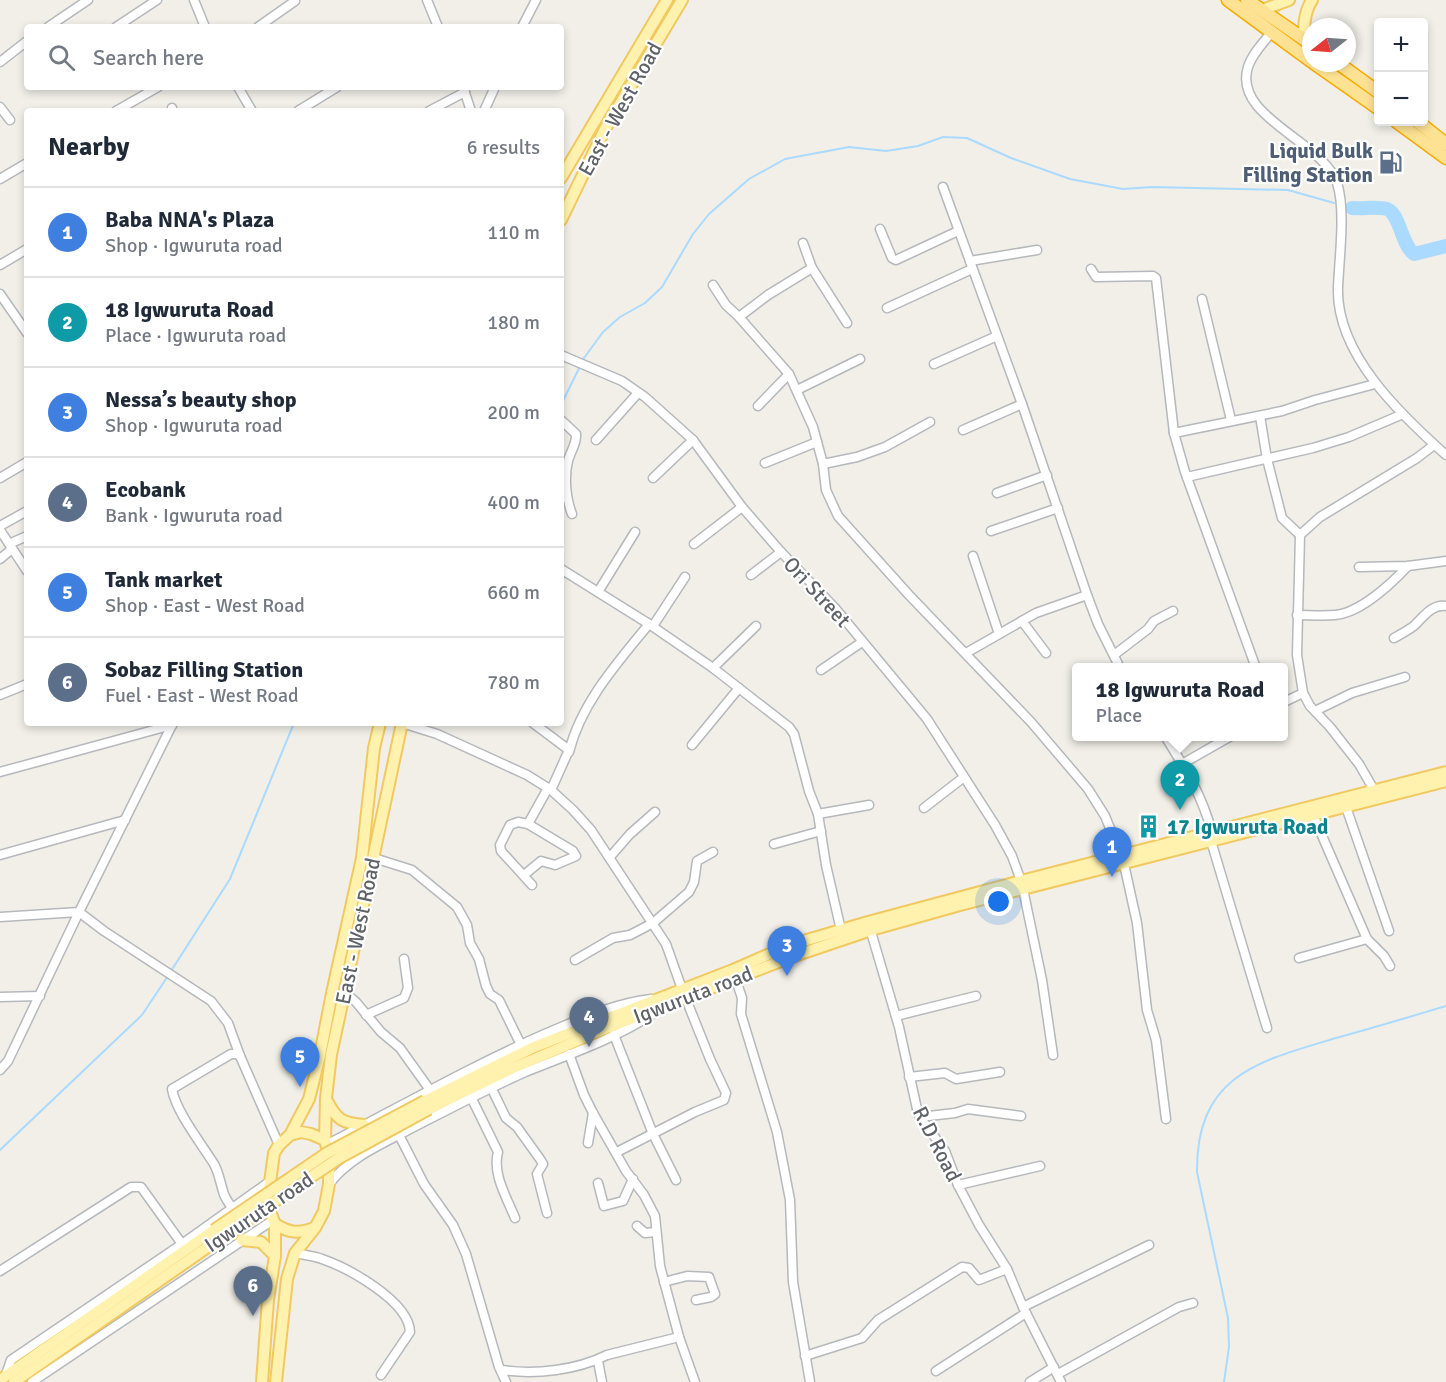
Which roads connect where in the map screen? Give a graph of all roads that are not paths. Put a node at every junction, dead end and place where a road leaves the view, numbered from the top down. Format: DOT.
graph roads {
  1 [pos="88,0"];
  2 [pos="157,0"];
  3 [pos="204,0"];
  4 [pos="427,0"];
  5 [pos="536,0"];
  6 [pos="682,0"];
  7 [pos="1228,0"];
  8 [pos="1247,0"];
  9 [pos="1289,0"];
  10 [pos="1312,0"];
  11 [pos="295,1"];
  12 [pos="195,3"];
  13 [pos="665,3"];
  14 [pos="1262,10"];
  15 [pos="674,14"];
  16 [pos="1305,18"];
  17 [pos="52,24"];
  18 [pos="121,24"];
  19 [pos="204,24"];
  20 [pos="262,24"];
  21 [pos="437,24"];
  22 [pos="524,24"];
  23 [pos="1271,33"];
  24 [pos="1302,38"];
  25 [pos="24,43"];
  26 [pos="1302,55"];
  27 [pos="0,62"];
  28 [pos="1326,72"];
  29 [pos="1350,72"];
  30 [pos="1374,89"];
  31 [pos="153,90"];
  32 [pos="240,90"];
  33 [pos="332,90"];
  34 [pos="464,90"];
  35 [pos="494,90"];
  36 [pos="1374,105"];
  37 [pos="0,107"];
  38 [pos="121,108"];
  39 [pos="250,108"];
  40 [pos="303,108"];
  41 [pos="434,108"];
  42 [pos="470,108"];
  43 [pos="485,108"];
  44 [pos="10,120"];
  45 [pos="1402,126"];
  46 [pos="1423,126"];
  47 [pos="1446,144"];
  48 [pos="1446,158"];
  49 [pos="24,165"];
  50 [pos="564,173"];
  51 [pos="0,179"];
  52 [pos="943,187"];
  53 [pos="564,214"];
  54 [pos="880,229"];
  55 [pos="958,231"];
  56 [pos="802,243"];
  57 [pos="1037,250"];
  58 [pos="24,251"];
  59 [pos="971,265"];
  60 [pos="0,266"];
  61 [pos="812,268"];
  62 [pos="1090,269"];
  63 [pos="713,285"];
  64 [pos="0,294"];
  65 [pos="1202,299"];
  66 [pos="887,308"];
  67 [pos="739,317"];
  68 [pos="847,323"];
  69 [pos="24,328"];
  70 [pos="997,336"];
  71 [pos="564,356"];
  72 [pos="860,359"];
  73 [pos="934,364"];
  74 [pos="789,374"];
  75 [pos="1375,384"];
  76 [pos="797,390"];
  77 [pos="638,393"];
  78 [pos="1022,404"];
  79 [pos="758,406"];
  80 [pos="1403,414"];
  81 [pos="1260,416"];
  82 [pos="1231,420"];
  83 [pos="564,422"];
  84 [pos="930,422"];
  85 [pos="963,430"];
  86 [pos="1174,433"];
  87 [pos="596,440"];
  88 [pos="693,440"];
  89 [pos="817,442"];
  90 [pos="1434,445"];
  91 [pos="1446,455"];
  92 [pos="1267,459"];
  93 [pos="765,463"];
  94 [pos="24,464"];
  95 [pos="823,464"];
  96 [pos="1047,475"];
  97 [pos="1187,477"];
  98 [pos="0,478"];
  99 [pos="653,478"];
  100 [pos="997,493"];
  101 [pos="742,507"];
  102 [pos="1058,508"];
  103 [pos="24,513"];
  104 [pos="572,514"];
  105 [pos="0,528"];
  106 [pos="991,531"];
  107 [pos="635,532"];
  108 [pos="1300,535"];
  109 [pos="24,538"];
  110 [pos="694,544"];
  111 [pos="10,547"];
  112 [pos="781,552"];
  113 [pos="973,556"];
  114 [pos="0,559"];
  115 [pos="1446,561"];
  116 [pos="1408,566"];
  117 [pos="24,567"];
  118 [pos="1359,567"];
  119 [pos="564,571"];
  120 [pos="751,575"];
  121 [pos="686,577"];
  122 [pos="598,592"];
  123 [pos="1087,596"];
  124 [pos="1446,606"];
  125 [pos="1173,611"];
  126 [pos="1297,615"];
  127 [pos="1022,621"];
  128 [pos="651,625"];
  129 [pos="756,626"];
  130 [pos="999,634"];
  131 [pos="1394,638"];
  132 [pos="862,642"];
  133 [pos="966,653"];
  134 [pos="1046,653"];
  135 [pos="1114,655"];
  136 [pos="1118,663"];
  137 [pos="1254,663"];
  138 [pos="713,668"];
  139 [pos="821,670"];
  140 [pos="1405,677"];
  141 [pos="24,685"];
  142 [pos="739,688"];
  143 [pos="1303,693"];
  144 [pos="0,695"];
  145 [pos="1288,700"];
  146 [pos="1315,711"];
  147 [pos="166,726"];
  148 [pos="172,726"];
  149 [pos="379,726"];
  150 [pos="401,726"];
  151 [pos="412,726"];
  152 [pos="537,726"];
  153 [pos="1168,741"];
  154 [pos="1222,741"];
  155 [pos="692,745"];
  156 [pos="569,752"];
  157 [pos="1182,764"];
  158 [pos="0,772"];
  159 [pos="1446,772"];
  160 [pos="964,777"];
  161 [pos="1446,781"];
  162 [pos="549,789"];
  163 [pos="1374,790"];
  164 [pos="869,805"];
  165 [pos="1346,807"];
  166 [pos="924,808"];
  167 [pos="655,812"];
  168 [pos="818,814"];
  169 [pos="1312,815"];
  170 [pos="125,820"];
  171 [pos="528,824"];
  172 [pos="821,831"];
  173 [pos="1211,836"];
  174 [pos="774,844"];
  175 [pos="713,852"];
  176 [pos="0,855"];
  177 [pos="609,857"];
  178 [pos="374,858"];
  179 [pos="1123,859"];
  180 [pos="524,875"];
  181 [pos="532,885"];
  182 [pos="1022,885"];
  183 [pos="78,912"];
  184 [pos="0,917"];
  185 [pos="653,923"];
  186 [pos="869,926"];
  187 [pos="841,930"];
  188 [pos="1389,931"];
  189 [pos="351,933"];
  190 [pos="1367,939"];
  191 [pos="1299,957"];
  192 [pos="404,959"];
  193 [pos="575,960"];
  194 [pos="1390,966"];
  195 [pos="736,980"];
  196 [pos="684,994"];
  197 [pos="343,995"];
  198 [pos="40,996"];
  199 [pos="976,996"];
  200 [pos="0,997"];
  201 [pos="660,1003"];
  202 [pos="366,1015"];
  203 [pos="896,1016"];
  204 [pos="1267,1028"];
  205 [pos="614,1035"];
  206 [pos="521,1045"];
  207 [pos="569,1054"];
  208 [pos="1053,1055"];
  209 [pos="240,1056"];
  210 [pos="0,1070"];
  211 [pos="1000,1072"];
  212 [pos="909,1077"];
  213 [pos="492,1087"];
  214 [pos="430,1090"];
  215 [pos="471,1097"];
  216 [pos="326,1098"];
  217 [pos="593,1113"];
  218 [pos="1021,1116"];
  219 [pos="920,1117"];
  220 [pos="1166,1119"];
  221 [pos="364,1125"];
  222 [pos="653,1134"];
  223 [pos="290,1135"];
  224 [pos="399,1135"];
  225 [pos="326,1143"];
  226 [pos="588,1143"];
  227 [pos="279,1145"];
  228 [pos="617,1152"];
  229 [pos="1040,1166"];
  230 [pos="633,1179"];
  231 [pos="676,1180"];
  232 [pos="269,1182"];
  233 [pos="598,1183"];
  234 [pos="329,1184"];
  235 [pos="958,1185"];
  236 [pos="232,1208"];
  237 [pos="547,1213"];
  238 [pos="515,1218"];
  239 [pos="274,1222"];
  240 [pos="637,1226"];
  241 [pos="315,1228"];
  242 [pos="656,1232"];
  243 [pos="242,1240"];
  244 [pos="182,1245"];
  245 [pos="1149,1245"];
  246 [pos="295,1253"];
  247 [pos="276,1256"];
  248 [pos="1007,1269"];
  249 [pos="0,1271"];
  250 [pos="664,1282"];
  251 [pos="696,1300"];
  252 [pos="1193,1303"];
  253 [pos="1025,1310"];
  254 [pos="679,1337"];
  255 [pos="805,1356"];
  256 [pos="598,1361"];
  257 [pos="502,1370"];
  258 [pos="936,1371"];
  259 [pos="1058,1374"];
  260 [pos="381,1376"];
  261 [pos="7,1380"];
  262 [pos="32,1382"];
  263 [pos="262,1382"];
  264 [pos="276,1382"];
  265 [pos="506,1382"];
  266 [pos="602,1382"];
  267 [pos="695,1382"];
  268 [pos="810,1382"];
  269 [pos="1030,1382"];
  1 -- 17 [label="street"];
  2 -- 18 [label="street"];
  3 -- 12 [label="street"];
  4 -- 21 [label="street"];
  5 -- 22 [label="street"];
  6 -- 15 [label="main road, East - West Road"];
  7 -- 23 [label="highway"];
  8 -- 14 [label="highway"];
  9 -- 14 [label="main road"];
  10 -- 16 [label="main road"];
  11 -- 20 [label="street"];
  12 -- 19 [label="street"];
  13 -- 15 [label="main road"];
  13 -- 50 [label="main road, East - West Road"];
  14 -- 24 [label="highway"];
  15 -- 53 [label="main road, East - West Road"];
  23 -- 26 [label="highway"];
  23 -- 75 [label="street"];
  25 -- 27 [label="street"];
  28 -- 36 [label="highway"];
  29 -- 30 [label="highway"];
  31 -- 38 [label="street"];
  32 -- 39 [label="street"];
  33 -- 40 [label="street"];
  34 -- 41 [label="street"];
  34 -- 42 [label="street"];
  35 -- 43 [label="street"];
  37 -- 44 [label="street"];
  45 -- 48 [label="highway"];
  46 -- 47 [label="highway"];
  49 -- 51 [label="street"];
  52 -- 55 [label="street"];
  54 -- 55 [label="street"];
  55 -- 59 [label="street"];
  56 -- 61 [label="street"];
  57 -- 59 [label="street"];
  58 -- 60 [label="street"];
  59 -- 66 [label="street"];
  59 -- 70 [label="street"];
  61 -- 67 [label="street"];
  61 -- 68 [label="street"];
  62 -- 86 [label="street"];
  63 -- 67 [label="street"];
  64 -- 69 [label="street"];
  65 -- 82 [label="street"];
  67 -- 74 [label="street"];
  70 -- 73 [label="street"];
  70 -- 78 [label="street"];
  71 -- 77 [label="street, Ori Street"];
  72 -- 76 [label="street"];
  74 -- 76 [label="street"];
  74 -- 79 [label="street"];
  75 -- 80 [label="street"];
  75 -- 81 [label="street"];
  76 -- 89 [label="street"];
  77 -- 87 [label="street"];
  77 -- 88 [label="street, Ori Street"];
  78 -- 85 [label="street"];
  78 -- 96 [label="street"];
  80 -- 90 [label="street"];
  80 -- 92 [label="street"];
  81 -- 82 [label="street"];
  81 -- 92 [label="street"];
  82 -- 86 [label="street"];
  83 -- 104 [label="street"];
  84 -- 95 [label="street"];
  86 -- 97 [label="street"];
  88 -- 99 [label="street"];
  88 -- 101 [label="street, Ori Street"];
  89 -- 93 [label="street"];
  89 -- 95 [label="street"];
  90 -- 91 [label="street"];
  90 -- 108 [label="street"];
  92 -- 97 [label="street"];
  92 -- 108 [label="street"];
  94 -- 98 [label="street"];
  95 -- 133 [label="street"];
  96 -- 100 [label="street"];
  96 -- 102 [label="street"];
  97 -- 137 [label="street"];
  101 -- 110 [label="street"];
  101 -- 112 [label="street, Ori Street"];
  102 -- 106 [label="street"];
  102 -- 123 [label="street"];
  103 -- 105 [label="street"];
  105 -- 111 [label="street"];
  107 -- 122 [label="street"];
  108 -- 126 [label="street"];
  109 -- 111 [label="street"];
  111 -- 114 [label="street"];
  111 -- 117 [label="street"];
  112 -- 120 [label="street"];
  112 -- 132 [label="street, Ori Street"];
  113 -- 130 [label="street"];
  115 -- 116 [label="street"];
  116 -- 118 [label="street"];
  116 -- 126 [label="street"];
  119 -- 122 [label="street"];
  121 -- 128 [label="street"];
  122 -- 128 [label="street"];
  123 -- 127 [label="street"];
  123 -- 135 [label="street"];
  124 -- 131 [label="street"];
  125 -- 135 [label="street"];
  126 -- 143 [label="street"];
  127 -- 130 [label="street"];
  127 -- 134 [label="street"];
  128 -- 138 [label="street"];
  128 -- 156 [label="street"];
  129 -- 138 [label="street"];
  130 -- 133 [label="street"];
  132 -- 139 [label="street"];
  132 -- 160 [label="street, Ori Street"];
  133 -- 179 [label="street"];
  135 -- 136 [label="street"];
  138 -- 142 [label="street"];
  140 -- 146 [label="street"];
  141 -- 144 [label="street"];
  142 -- 155 [label="street"];
  142 -- 168 [label="street"];
  143 -- 145 [label="street"];
  143 -- 146 [label="street"];
  146 -- 163 [label="street"];
  147 -- 158 [label="street"];
  148 -- 170 [label="street"];
  149 -- 189 [label="main road, East - West Road"];
  150 -- 178 [label="main road, East - West Road"];
  151 -- 162 [label="street"];
  152 -- 156 [label="street"];
  153 -- 157 [label="street"];
  154 -- 157 [label="street"];
  156 -- 162 [label="street"];
  157 -- 173 [label="street"];
  159 -- 163 [label="main road, Igwuruta road"];
  160 -- 166 [label="street"];
  160 -- 182 [label="street, Ori Street"];
  161 -- 165 [label="main road, Igwuruta road"];
  162 -- 171 [label="street"];
  162 -- 177 [label="street"];
  163 -- 173 [label="main road, Igwuruta road"];
  164 -- 168 [label="street"];
  165 -- 169 [label="main road, Igwuruta road"];
  165 -- 188 [label="street"];
  167 -- 177 [label="street"];
  168 -- 172 [label="street"];
  169 -- 173 [label="main road, Igwuruta road"];
  169 -- 190 [label="street"];
  170 -- 176 [label="street"];
  170 -- 183 [label="street"];
  171 -- 180 [label="street"];
  171 -- 180 [label="street"];
  172 -- 174 [label="street"];
  172 -- 187 [label="street"];
  173 -- 179 [label="main road, Igwuruta road"];
  173 -- 204 [label="street"];
  175 -- 185 [label="street"];
  177 -- 185 [label="street"];
  178 -- 189 [label="main road, East - West Road"];
  178 -- 206 [label="street"];
  179 -- 182 [label="main road, Igwuruta road"];
  179 -- 220 [label="street"];
  180 -- 181 [label="street"];
  182 -- 186 [label="main road, Igwuruta road"];
  182 -- 208 [label="street, Ori Street"];
  183 -- 184 [label="street"];
  183 -- 198 [label="street"];
  183 -- 209 [label="street"];
  185 -- 193 [label="street"];
  185 -- 196 [label="street"];
  186 -- 187 [label="main road, Igwuruta road"];
  186 -- 195 [label="main road, Igwuruta road"];
  186 -- 203 [label="street, R.D Road"];
  187 -- 196 [label="main road, Igwuruta road"];
  189 -- 197 [label="main road, East - West Road"];
  189 -- 223 [label="main road, East - West Road"];
  190 -- 191 [label="street"];
  190 -- 194 [label="street"];
  192 -- 202 [label="street"];
  195 -- 196 [label="main road, Igwuruta road"];
  195 -- 255 [label="street"];
  196 -- 201 [label="main road, Igwuruta road"];
  196 -- 222 [label="street"];
  197 -- 202 [label="street"];
  197 -- 216 [label="main road, East - West Road"];
  198 -- 200 [label="street"];
  198 -- 210 [label="street"];
  199 -- 203 [label="street"];
  201 -- 205 [label="street"];
  201 -- 206 [label="street"];
  201 -- 261 [label="main road, Igwuruta road, bridge"];
  202 -- 214 [label="street"];
  203 -- 212 [label="street, R.D Road"];
  205 -- 207 [label="street"];
  205 -- 222 [label="street"];
  206 -- 214 [label="street"];
  207 -- 213 [label="street"];
  207 -- 217 [label="street"];
  209 -- 227 [label="street"];
  209 -- 236 [label="street"];
  211 -- 212 [label="street"];
  212 -- 219 [label="street, R.D Road"];
  213 -- 215 [label="street"];
  213 -- 237 [label="street"];
  214 -- 221 [label="street"];
  215 -- 224 [label="street"];
  215 -- 238 [label="street"];
  216 -- 221 [label="main road"];
  216 -- 225 [label="main road, East - West Road"];
  217 -- 226 [label="street"];
  217 -- 228 [label="street"];
  218 -- 219 [label="street"];
  219 -- 235 [label="street, R.D Road"];
  221 -- 225 [label="street"];
  222 -- 228 [label="street"];
  222 -- 231 [label="street"];
  223 -- 225 [label="main road"];
  223 -- 227 [label="main road"];
  224 -- 234 [label="street"];
  224 -- 257 [label="street"];
  225 -- 234 [label="main road"];
  227 -- 232 [label="main road"];
  228 -- 230 [label="street"];
  229 -- 235 [label="street"];
  230 -- 233 [label="street"];
  230 -- 242 [label="street"];
  232 -- 236 [label="street"];
  232 -- 239 [label="main road"];
  234 -- 241 [label="main road"];
  235 -- 248 [label="street, R.D Road"];
  236 -- 244 [label="street"];
  239 -- 241 [label="main road"];
  239 -- 243 [label="street"];
  239 -- 247 [label="main road"];
  240 -- 242 [label="street"];
  241 -- 246 [label="main road"];
  242 -- 250 [label="street"];
  243 -- 247 [label="main road"];
  243 -- 262 [label="street"];
  244 -- 249 [label="street"];
  244 -- 261 [label="street"];
  245 -- 253 [label="street"];
  246 -- 260 [label="street"];
  246 -- 264 [label="main road"];
  247 -- 263 [label="main road"];
  248 -- 253 [label="street, R.D Road"];
  248 -- 255 [label="street"];
  250 -- 251 [label="street"];
  250 -- 254 [label="street"];
  252 -- 259 [label="street"];
  253 -- 258 [label="street"];
  253 -- 259 [label="street, R.D Road"];
  254 -- 256 [label="street"];
  254 -- 267 [label="street"];
  255 -- 268 [label="street"];
  256 -- 257 [label="street"];
  256 -- 266 [label="street"];
  257 -- 265 [label="street"];
  259 -- 269 [label="street"];
}
